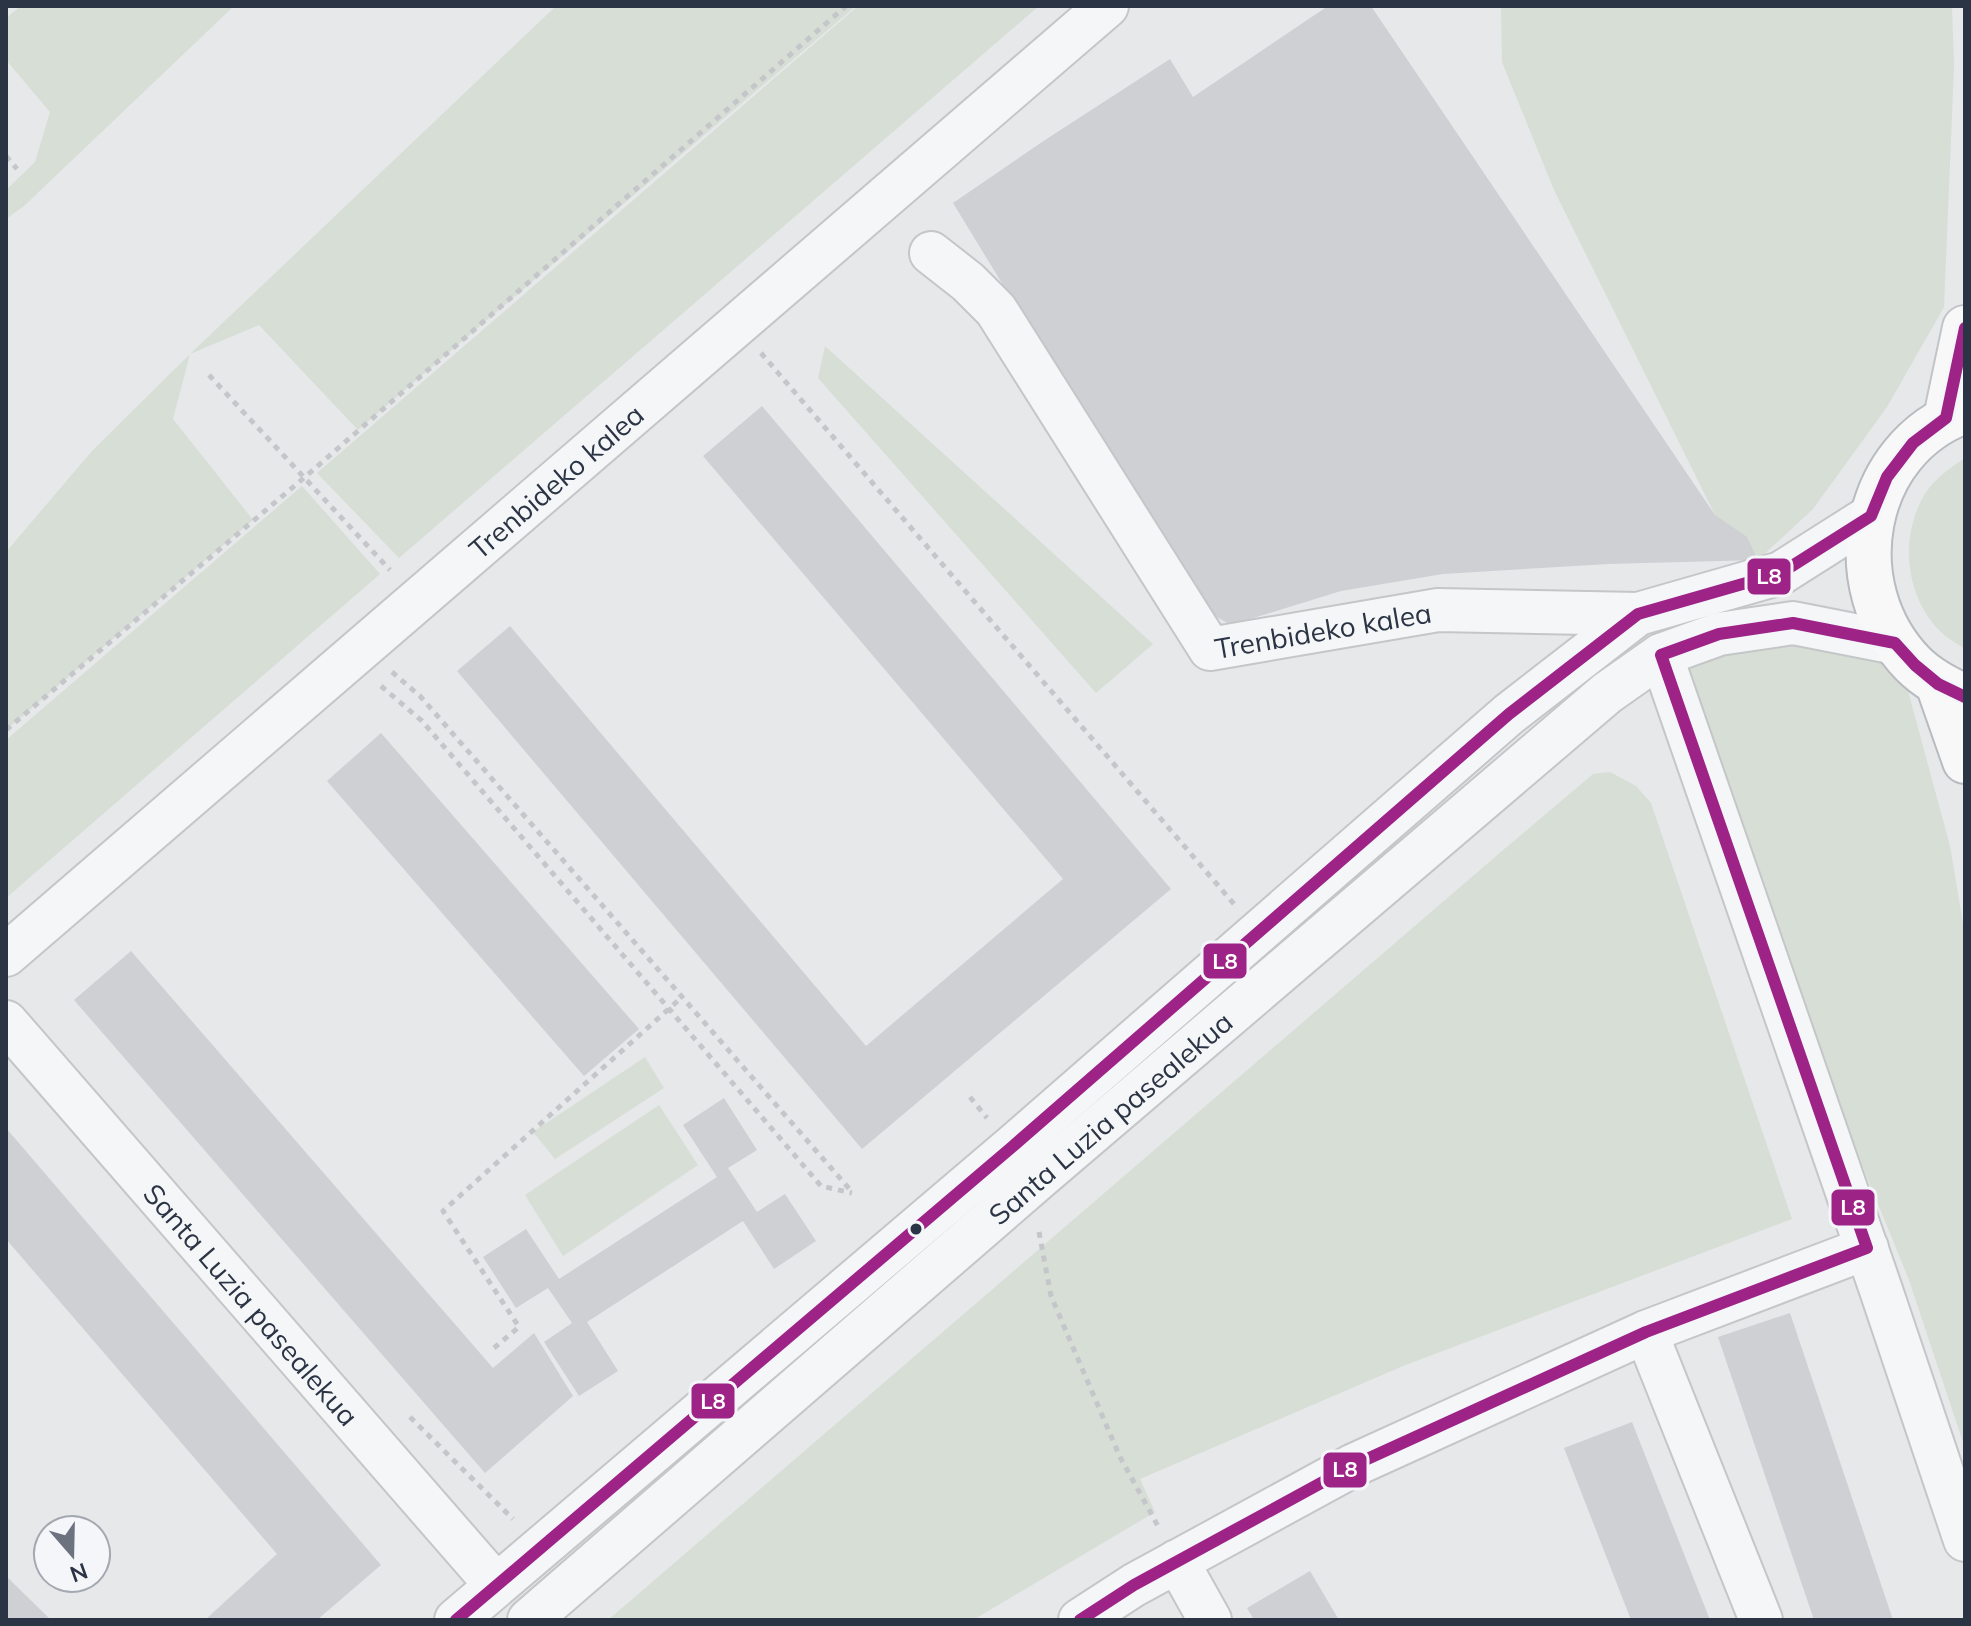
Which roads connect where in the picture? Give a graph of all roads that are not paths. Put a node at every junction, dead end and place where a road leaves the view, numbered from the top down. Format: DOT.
graph roads {
  1 [pos="1107,6"];
  2 [pos="931,253"];
  3 [pos="1965,328"];
  4 [pos="1956,414"];
  5 [pos="1871,516"];
  6 [pos="1638,614"];
  7 [pos="1895,643"];
  8 [pos="1661,655"];
  9 [pos="1951,690"];
  10 [pos="1965,761"];
  11 [pos="6,955"];
  12 [pos="6,1022"];
  13 [pos="1867,1248"];
  14 [pos="1646,1332"];
  15 [pos="1965,1540"];
  16 [pos="1177,1561"];
  17 [pos="496,1585"];
  18 [pos="456,1620"];
  19 [pos="529,1620"];
  20 [pos="1080,1620"];
  21 [pos="1210,1620"];
  22 [pos="1761,1620"];
  1 -- 11 [label="street, Trenbideko kalea"];
  2 -- 6 [label="street, Trenbideko kalea"];
  3 -- 4 [label="main road"];
  4 -- 5 [label="main road"];
  5 -- 6 [label="street, Santa Luzia pasealekua"];
  5 -- 7 [label="main road"];
  6 -- 17 [label="street, Santa Luzia pasealekua"];
  7 -- 8 [label="street, Santa Luzia pasealekua"];
  7 -- 9 [label="main road"];
  8 -- 13 [label="street"];
  8 -- 19 [label="street, Santa Luzia pasealekua"];
  9 -- 10 [label="main road"];
  12 -- 17 [label="street, Santa Luzia pasealekua"];
  13 -- 14 [label="street"];
  13 -- 15 [label="street"];
  14 -- 16 [label="street"];
  14 -- 22 [label="street"];
  16 -- 20 [label="street"];
  16 -- 21 [label="street"];
  17 -- 18 [label="street, Santa Luzia pasealekua"];
}
